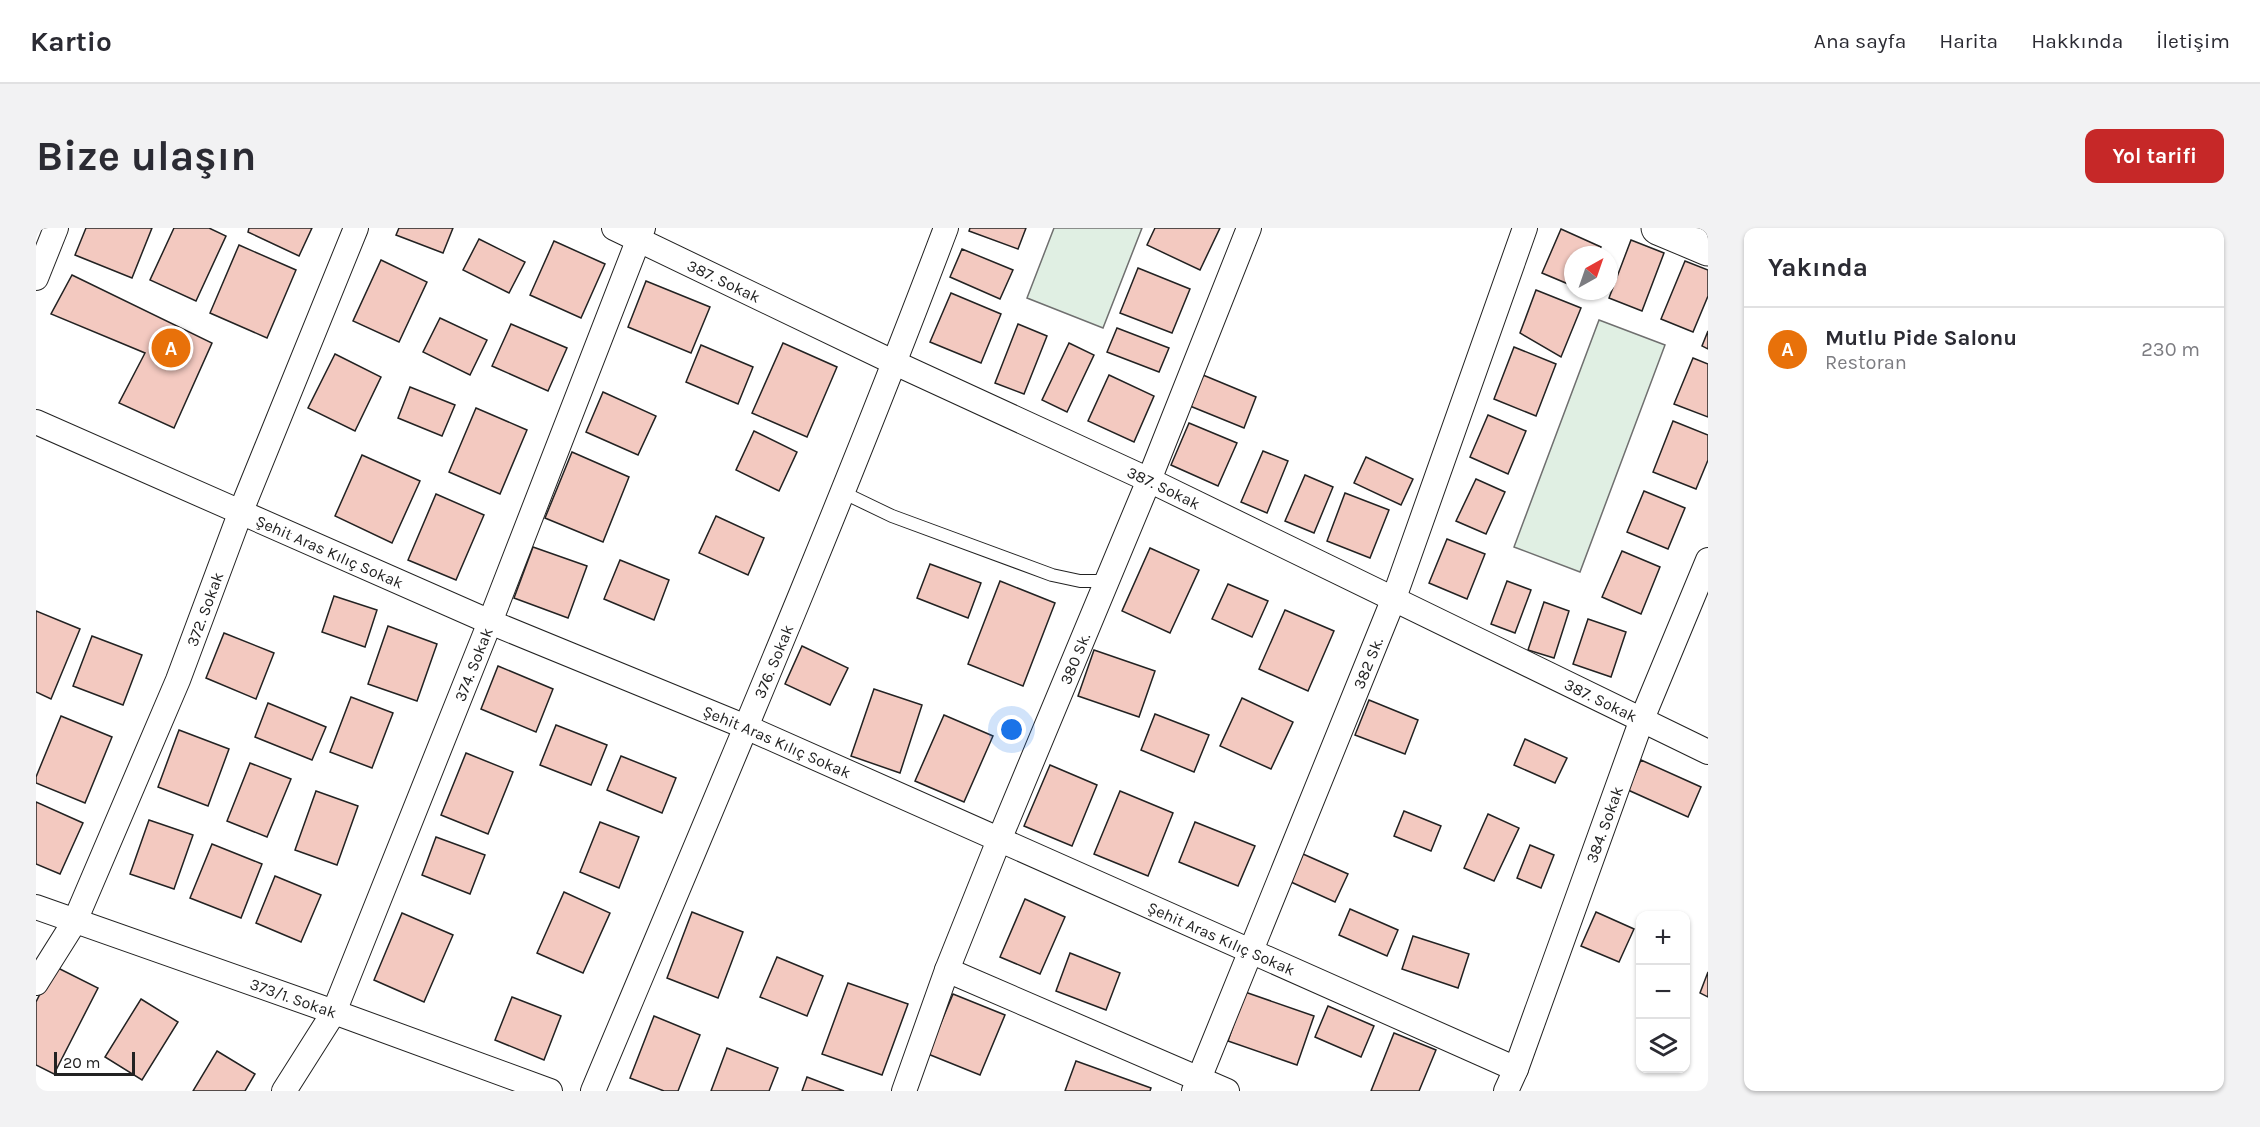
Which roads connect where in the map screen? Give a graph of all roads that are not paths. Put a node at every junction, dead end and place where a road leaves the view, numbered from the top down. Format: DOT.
graph roads {
  1 [pos="56,228"];
  2 [pos="356,228"];
  3 [pos="614,228"];
  4 [pos="946,228"];
  5 [pos="1249,228"];
  6 [pos="1525,228"];
  7 [pos="1658,228"];
  8 [pos="641,234"];
  9 [pos="1708,249"];
  10 [pos="36,278"];
  11 [pos="895,363"];
  12 [pos="36,422"];
  13 [pos="1149,480"];
  14 [pos="842,492"];
  15 [pos="241,511"];
  16 [pos="1708,560"];
  17 [pos="1107,581"];
  18 [pos="1394,598"];
  19 [pos="490,622"];
  20 [pos="1642,719"];
  21 [pos="746,727"];
  22 [pos="1708,753"];
  23 [pos="999,840"];
  24 [pos="36,907"];
  25 [pos="75,921"];
  26 [pos="1251,951"];
  27 [pos="947,970"];
  28 [pos="36,983"];
  29 [pos="334,1012"];
  30 [pos="1511,1080"];
  31 [pos="1196,1085"];
  32 [pos="913,1088"];
  33 [pos="284,1091"];
  34 [pos="550,1091"];
  35 [pos="593,1091"];
  36 [pos="1227,1091"];
  1 -- 10 [label="street"];
  2 -- 15 [label="street, 372. Sokak"];
  3 -- 8 [label="street, 387. Sokak"];
  4 -- 11 [label="street, 376. Sokak"];
  5 -- 13 [label="street, 380 Sk."];
  6 -- 18 [label="street, 382 Sk."];
  7 -- 9 [label="street"];
  8 -- 11 [label="street, 387. Sokak"];
  8 -- 19 [label="street, 374. Sokak"];
  11 -- 13 [label="street, 387. Sokak"];
  11 -- 14 [label="street, 376. Sokak"];
  12 -- 15 [label="street, Şehit Aras Kılıç Sokak"];
  13 -- 17 [label="street, 380 Sk."];
  13 -- 18 [label="street, 387. Sokak"];
  14 -- 17 [label="lane"];
  14 -- 21 [label="street, 376. Sokak"];
  15 -- 19 [label="street, Şehit Aras Kılıç Sokak"];
  15 -- 25 [label="street, 372. Sokak"];
  16 -- 20 [label="street, 384. Sokak"];
  17 -- 23 [label="street, 380 Sk."];
  18 -- 20 [label="street, 387. Sokak"];
  18 -- 26 [label="street, 382 Sk."];
  19 -- 21 [label="street, Şehit Aras Kılıç Sokak"];
  19 -- 29 [label="street, 374. Sokak"];
  20 -- 22 [label="street, 387. Sokak"];
  20 -- 30 [label="street, 384. Sokak"];
  21 -- 23 [label="street, Şehit Aras Kılıç Sokak"];
  21 -- 35 [label="street, 376. Sokak"];
  23 -- 26 [label="street, Şehit Aras Kılıç Sokak"];
  23 -- 27 [label="street, 380 Sk."];
  24 -- 25 [label="street, 373/1. Sokak"];
  25 -- 28 [label="street, 372. Sokak"];
  25 -- 29 [label="street, 373/1. Sokak"];
  26 -- 30 [label="street, Şehit Aras Kılıç Sokak"];
  26 -- 31 [label="street, 382 Sk."];
  27 -- 31 [label="street"];
  27 -- 32 [label="street, 380 Sk."];
  29 -- 33 [label="street, 374. Sokak"];
  29 -- 34 [label="street, 373/1. Sokak"];
  31 -- 36 [label="street"];
}
